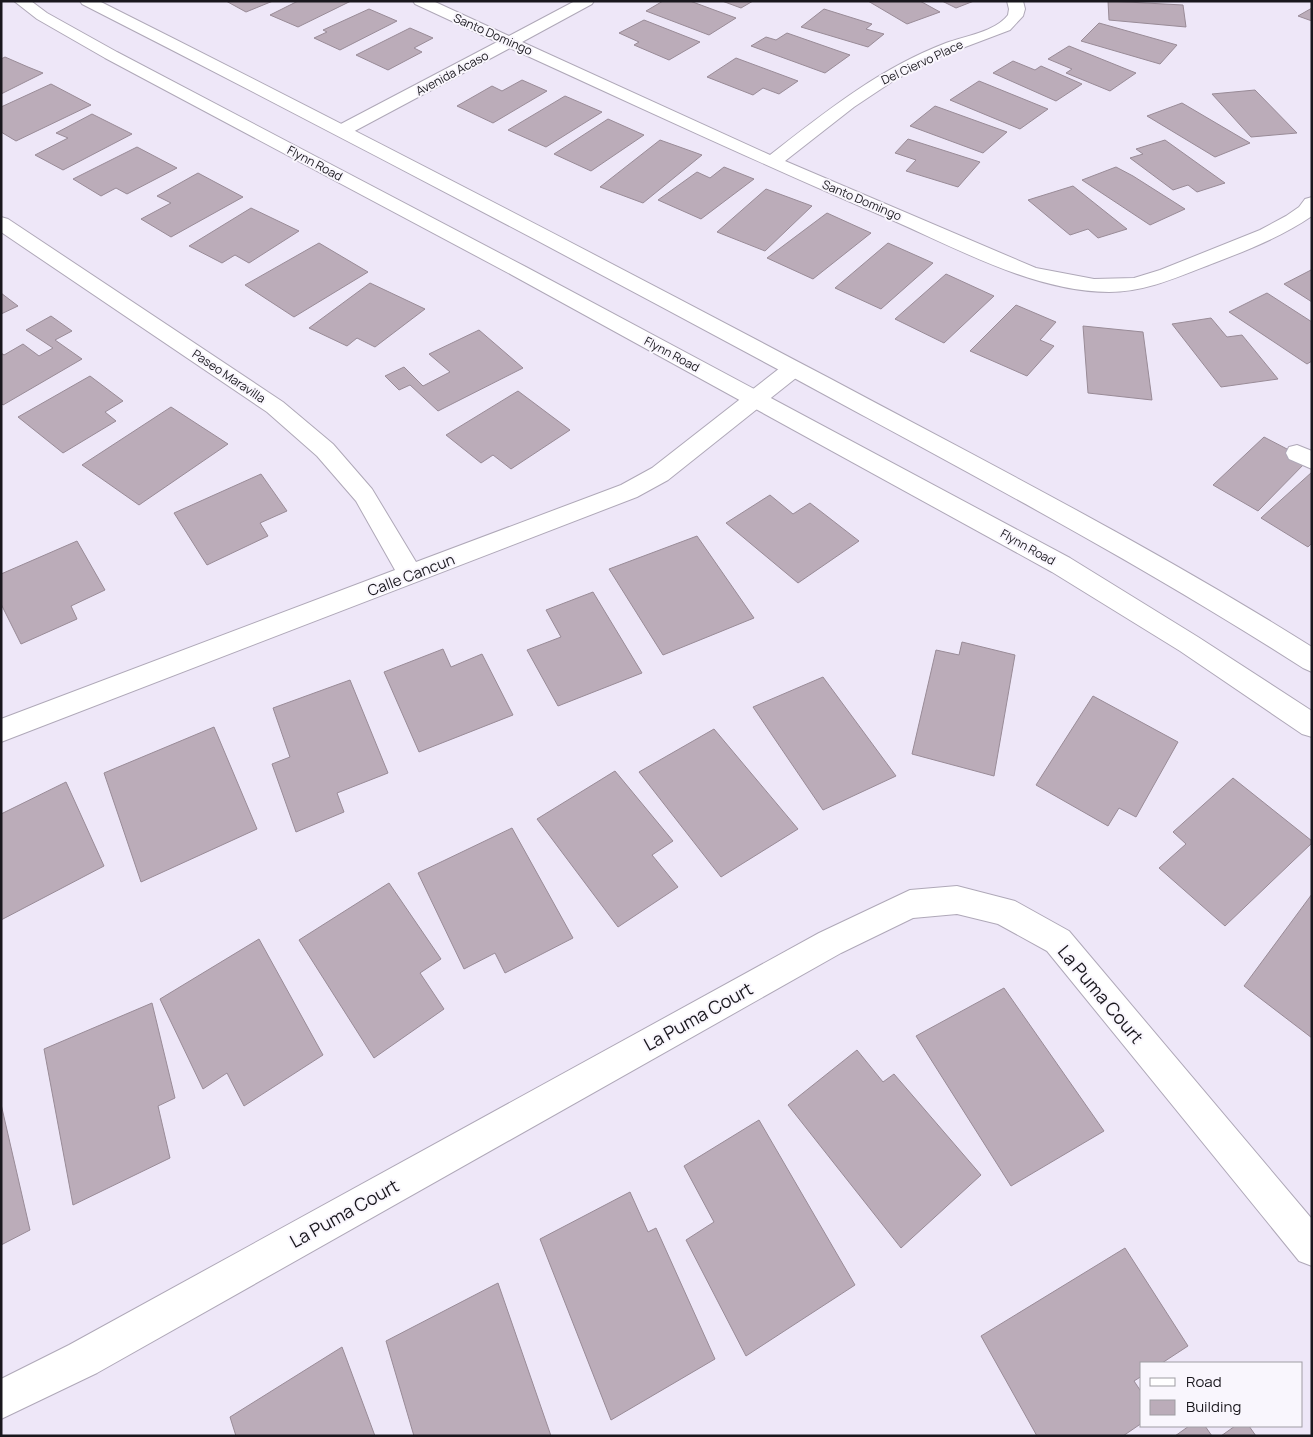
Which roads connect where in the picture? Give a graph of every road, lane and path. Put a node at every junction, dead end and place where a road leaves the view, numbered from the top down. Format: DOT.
graph roads {
  1 [pos="21,1"];
  2 [pos="87,1"];
  3 [pos="420,1"];
  4 [pos="587,1"];
  5 [pos="1015,1"];
  6 [pos="511,41"];
  7 [pos="343,130"];
  8 [pos="772,162"];
  9 [pos="1312,203"];
  10 [pos="1,223"];
  11 [pos="793,369"];
  12 [pos="756,400"];
  13 [pos="411,575"];
  14 [pos="1312,660"];
  15 [pos="1312,726"];
  16 [pos="1,732"];
  17 [pos="1312,1248"];
  18 [pos="1,1400"];
  1 -- 12 [label="street, Flynn Road"];
  2 -- 7 [label="street"];
  3 -- 6 [label="street, Santo Domingo"];
  4 -- 6 [label="street, Avenida Acaso"];
  5 -- 8 [label="street, Del Ciervo Place"];
  6 -- 7 [label="street, Avenida Acaso"];
  6 -- 8 [label="street, Santo Domingo"];
  7 -- 11 [label="street"];
  8 -- 9 [label="street, Santo Domingo"];
  10 -- 13 [label="street, Paseo Maravilla"];
  11 -- 12 [label="street, Calle Cancun"];
  11 -- 14 [label="street"];
  12 -- 13 [label="street, Calle Cancun"];
  12 -- 15 [label="street, Flynn Road"];
  13 -- 16 [label="street, Calle Cancun"];
  17 -- 18 [label="street, La Puma Court"];
}
